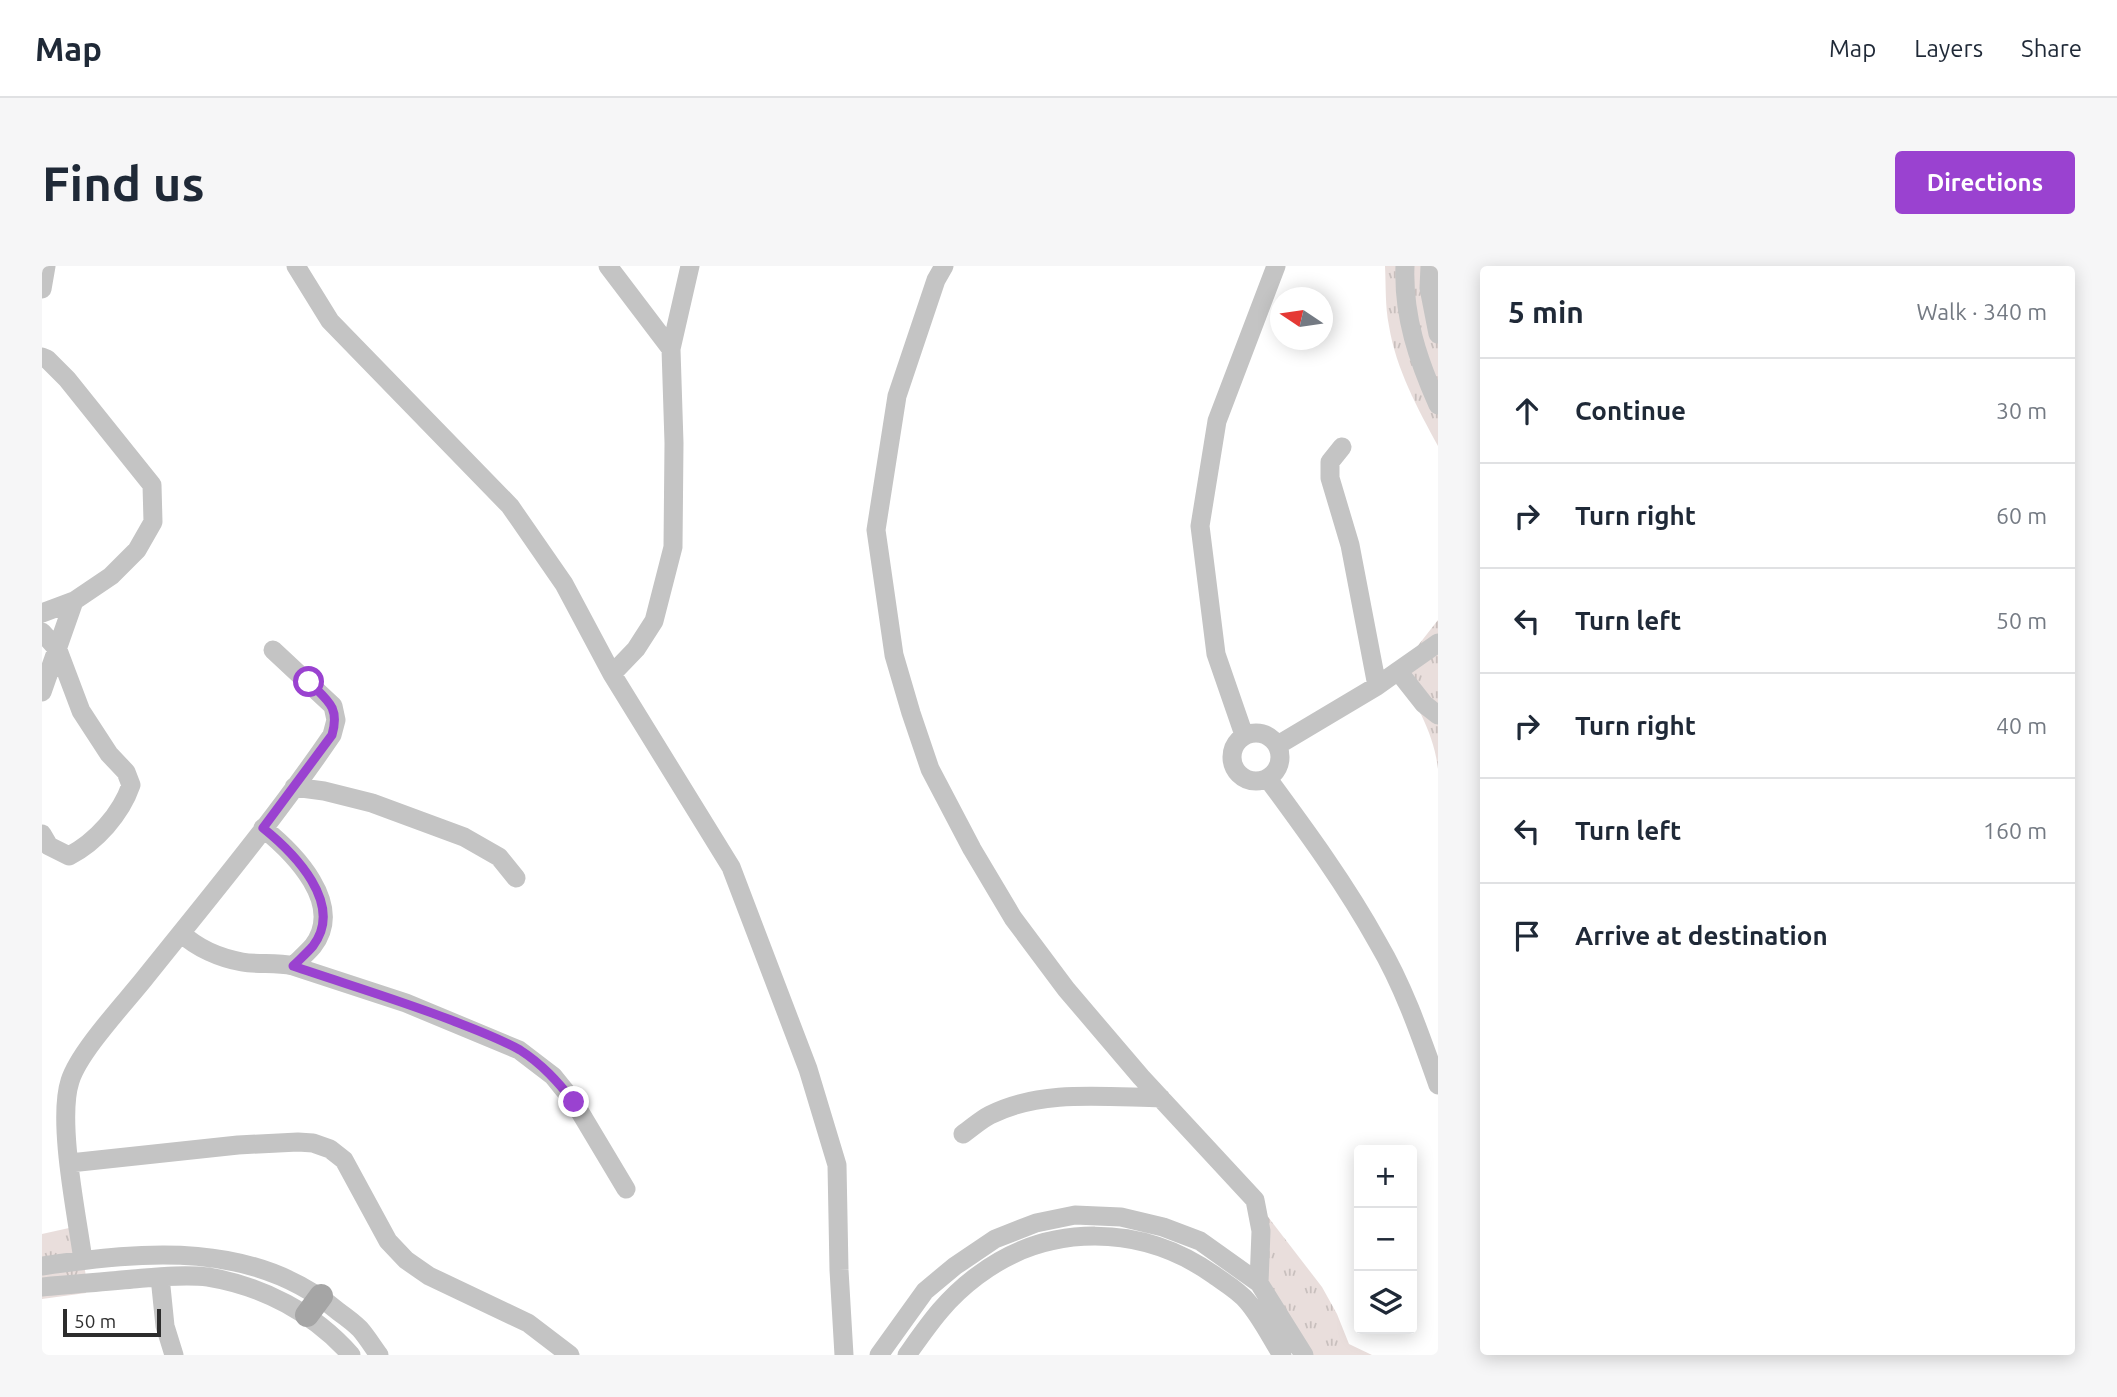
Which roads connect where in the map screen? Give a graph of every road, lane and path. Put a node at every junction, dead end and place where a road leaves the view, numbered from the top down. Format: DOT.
graph roads {
  1 [pos="46,266"];
  2 [pos="296,266"];
  3 [pos="608,266"];
  4 [pos="690,266"];
  5 [pos="944,266"];
  6 [pos="1276,266"];
  7 [pos="1405,266"];
  8 [pos="1430,266"];
  9 [pos="42,289"];
  10 [pos="1438,334"];
  11 [pos="671,349"];
  12 [pos="42,357"];
  13 [pos="1438,405"];
  14 [pos="1342,447"];
  15 [pos="74,601"];
  16 [pos="42,613"];
  17 [pos="42,632"];
  18 [pos="1438,643"];
  19 [pos="58,650"];
  20 [pos="273,650"];
  21 [pos="1398,671"];
  22 [pos="612,674"];
  23 [pos="1377,686"];
  24 [pos="42,692"];
  25 [pos="1438,715"];
  26 [pos="1244,735"];
  27 [pos="1278,745"];
  28 [pos="1268,779"];
  29 [pos="295,787"];
  30 [pos="263,828"];
  31 [pos="42,834"];
  32 [pos="516,878"];
  33 [pos="181,933"];
  34 [pos="293,966"];
  35 [pos="1438,1085"];
  36 [pos="1161,1098"];
  37 [pos="963,1134"];
  38 [pos="70,1163"];
  39 [pos="626,1189"];
  40 [pos="83,1260"];
  41 [pos="42,1266"];
  42 [pos="160,1277"];
  43 [pos="1259,1283"];
  44 [pos="42,1287"];
  45 [pos="1247,1301"];
  46 [pos="314,1306"];
  47 [pos="174,1355"];
  48 [pos="351,1355"];
  49 [pos="379,1355"];
  50 [pos="569,1355"];
  51 [pos="844,1355"];
  52 [pos="878,1355"];
  53 [pos="907,1355"];
  54 [pos="1282,1355"];
  55 [pos="1304,1355"];
  1 -- 9 [label="street"];
  2 -- 22 [label="street"];
  3 -- 11 [label="street"];
  4 -- 11 [label="street"];
  5 -- 36 [label="street"];
  6 -- 26 [label="street"];
  7 -- 13 [label="street"];
  8 -- 10 [label="street"];
  11 -- 22 [label="street"];
  12 -- 15 [label="street"];
  14 -- 23 [label="street"];
  15 -- 16 [label="street"];
  15 -- 19 [label="street"];
  17 -- 19 [label="street"];
  18 -- 21 [label="street"];
  19 -- 24 [label="street"];
  19 -- 31 [label="street"];
  20 -- 29 [label="street"];
  21 -- 23 [label="street"];
  21 -- 25 [label="street"];
  22 -- 51 [label="street"];
  23 -- 27 [label="street"];
  26 -- 27 [label="street"];
  26 -- 28 [label="street"];
  27 -- 28 [label="street"];
  28 -- 35 [label="street"];
  29 -- 30 [label="street"];
  29 -- 32 [label="street"];
  30 -- 33 [label="street"];
  30 -- 34 [label="street"];
  33 -- 34 [label="street"];
  33 -- 38 [label="street"];
  34 -- 39 [label="street"];
  36 -- 37 [label="street"];
  36 -- 43 [label="street"];
  38 -- 40 [label="street"];
  38 -- 50 [label="street"];
  40 -- 41 [label="street"];
  40 -- 46 [label="street"];
  42 -- 44 [label="street"];
  42 -- 46 [label="street"];
  42 -- 47 [label="street"];
  43 -- 45 [label="street"];
  43 -- 52 [label="street"];
  43 -- 55 [label="street"];
  45 -- 53 [label="street"];
  45 -- 54 [label="street"];
  46 -- 48 [label="street"];
  46 -- 49 [label="street"];
}
